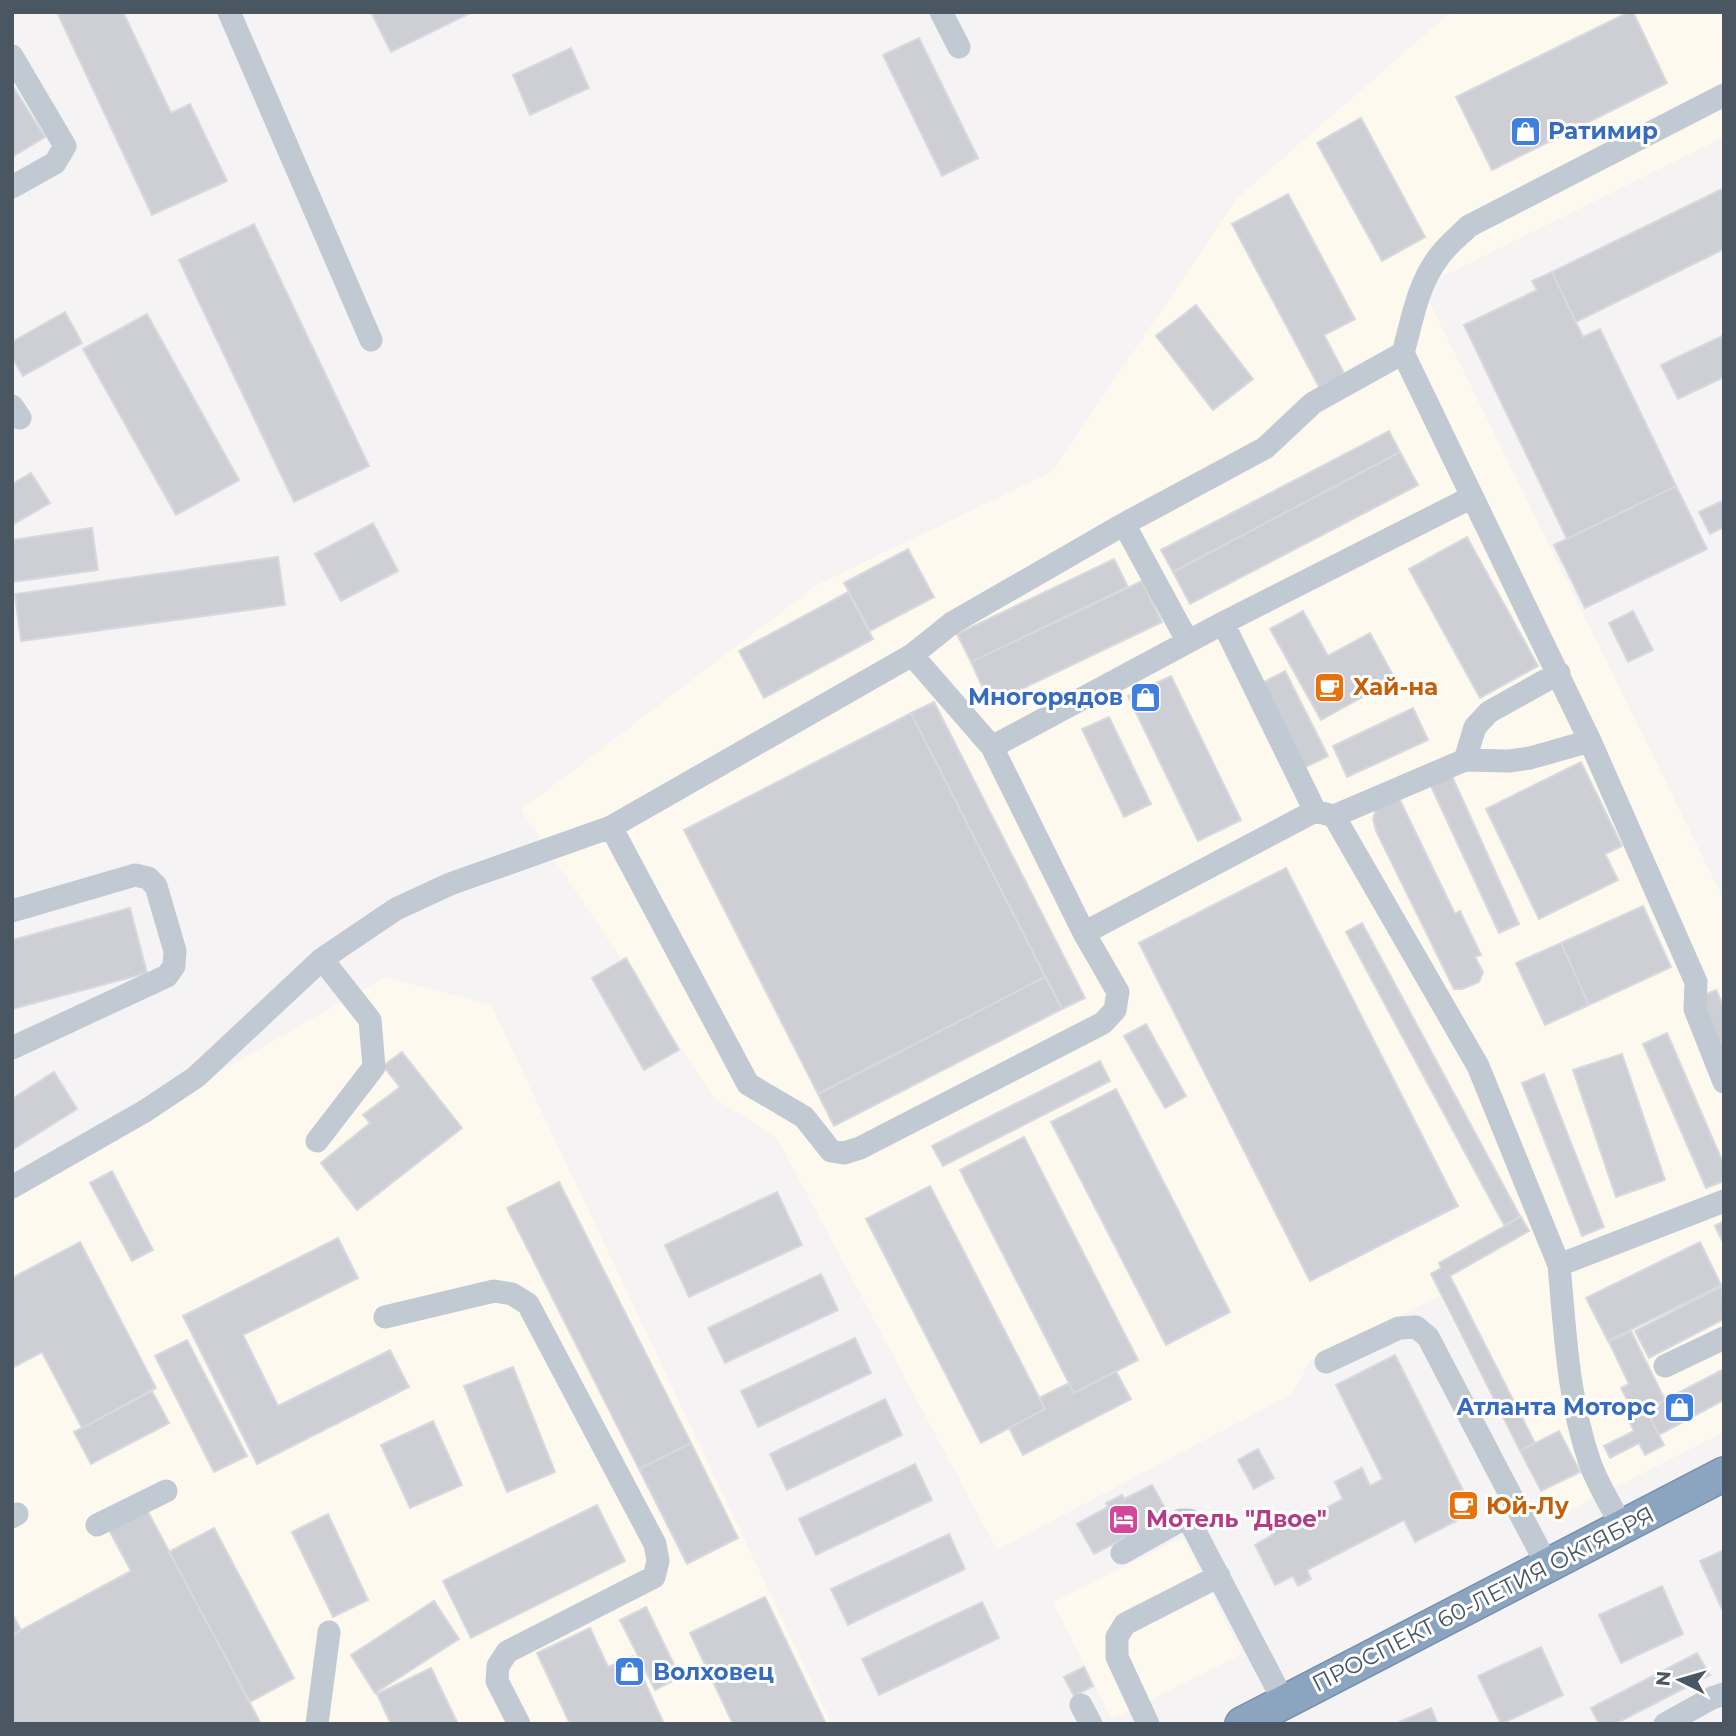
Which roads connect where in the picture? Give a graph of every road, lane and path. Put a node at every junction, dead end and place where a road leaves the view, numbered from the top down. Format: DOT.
graph roads {
  1 [pos="229,12"];
  2 [pos="941,12"];
  3 [pos="959,47"];
  4 [pos="12,56"];
  5 [pos="1724,95"];
  6 [pos="12,187"];
  7 [pos="371,340"];
  8 [pos="1404,353"];
  9 [pos="1472,497"];
  10 [pos="1124,524"];
  11 [pos="1223,623"];
  12 [pos="1188,642"];
  13 [pos="912,655"];
  14 [pos="1559,673"];
  15 [pos="1590,741"];
  16 [pos="992,747"];
  17 [pos="1465,760"];
  18 [pos="1324,813"];
  19 [pos="611,827"];
  20 [pos="12,911"];
  21 [pos="1084,933"];
  22 [pos="322,959"];
  23 [pos="12,1048"];
  24 [pos="1724,1082"];
  25 [pos="317,1141"];
  26 [pos="12,1186"];
  27 [pos="1724,1201"];
  28 [pos="1559,1265"];
  29 [pos="385,1317"];
  30 [pos="1724,1338"];
  31 [pos="1326,1362"];
  32 [pos="1665,1366"];
  33 [pos="1724,1474"];
  34 [pos="166,1492"];
  35 [pos="97,1525"];
  36 [pos="1622,1526"];
  37 [pos="1122,1553"];
  38 [pos="1547,1565"];
  39 [pos="1219,1576"];
  40 [pos="329,1632"];
  41 [pos="1724,1694"];
  42 [pos="1283,1702"];
  43 [pos="317,1724"];
  44 [pos="519,1724"];
  45 [pos="1148,1724"];
  46 [pos="1241,1724"];
  47 [pos="1665,1724"];
  1 -- 7 [label="street"];
  2 -- 3 [label="street"];
  4 -- 6 [label="street"];
  5 -- 8 [label="street"];
  8 -- 9 [label="street"];
  8 -- 10 [label="street"];
  9 -- 11 [label="street"];
  9 -- 14 [label="street"];
  10 -- 12 [label="street"];
  10 -- 13 [label="street"];
  11 -- 12 [label="street"];
  11 -- 18 [label="street"];
  12 -- 16 [label="street"];
  13 -- 16 [label="street"];
  13 -- 19 [label="street"];
  14 -- 15 [label="street"];
  14 -- 17 [label="street"];
  15 -- 17 [label="street"];
  15 -- 24 [label="street"];
  16 -- 21 [label="street"];
  17 -- 18 [label="street"];
  18 -- 21 [label="street"];
  18 -- 28 [label="street"];
  19 -- 21 [label="street"];
  19 -- 22 [label="street"];
  20 -- 23 [label="street"];
  22 -- 25 [label="street"];
  22 -- 26 [label="street"];
  27 -- 28 [label="street"];
  28 -- 36 [label="street"];
  29 -- 44 [label="street"];
  30 -- 32 [label="street"];
  31 -- 38 [label="street"];
  33 -- 36 [label="highway, ПРОСПЕКТ 60-ЛЕТИЯ ОКТЯБРЯ"];
  34 -- 35 [label="street"];
  36 -- 38 [label="highway, ПРОСПЕКТ 60-ЛЕТИЯ ОКТЯБРЯ"];
  37 -- 39 [label="street"];
  38 -- 42 [label="highway, ПРОСПЕКТ 60-ЛЕТИЯ ОКТЯБРЯ"];
  39 -- 42 [label="street"];
  39 -- 45 [label="street"];
  40 -- 43 [label="street"];
  41 -- 47 [label="street"];
  42 -- 46 [label="highway, ПРОСПЕКТ 60-ЛЕТИЯ ОКТЯБРЯ"];
}
